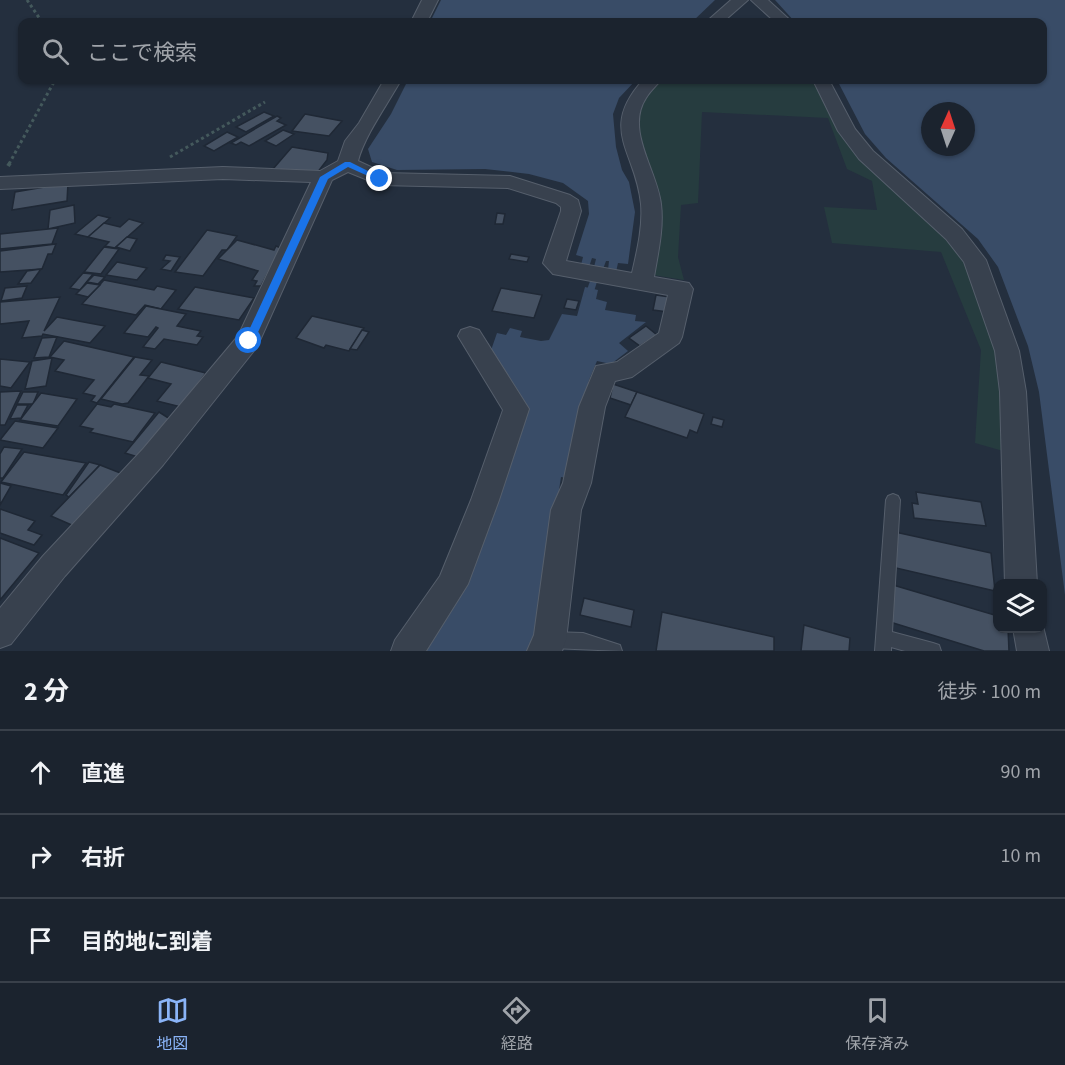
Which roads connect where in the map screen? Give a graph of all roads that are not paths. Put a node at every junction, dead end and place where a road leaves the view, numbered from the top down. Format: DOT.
graph roads {
  1 [pos="430,0"];
  2 [pos="740,0"];
  3 [pos="759,0"];
  4 [pos="421,18"];
  5 [pos="719,18"];
  6 [pos="779,18"];
  7 [pos="390,84"];
  8 [pos="647,84"];
  9 [pos="823,84"];
  10 [pos="347,164"];
  11 [pos="3,177"];
  12 [pos="324,177"];
  13 [pos="633,281"];
  14 [pos="470,336"];
  15 [pos="892,500"];
  16 [pos="1021,579"];
  17 [pos="0,633"];
  18 [pos="1030,633"];
  19 [pos="884,644"];
  20 [pos="547,645"];
  21 [pos="407,651"];
  22 [pos="614,651"];
  23 [pos="933,651"];
  24 [pos="1033,651"];
  1 -- 4 [label="street"];
  2 -- 5 [label="street"];
  3 -- 6 [label="street"];
  7 -- 10 [label="street"];
  8 -- 13 [label="street"];
  9 -- 16 [label="street"];
  10 -- 12 [label="street"];
  10 -- 13 [label="street"];
  11 -- 12 [label="street"];
  12 -- 17 [label="street"];
  13 -- 20 [label="street"];
  14 -- 21 [label="street"];
  15 -- 19 [label="lane"];
  18 -- 24 [label="street"];
  19 -- 23 [label="lane"];
  20 -- 22 [label="lane"];
}
